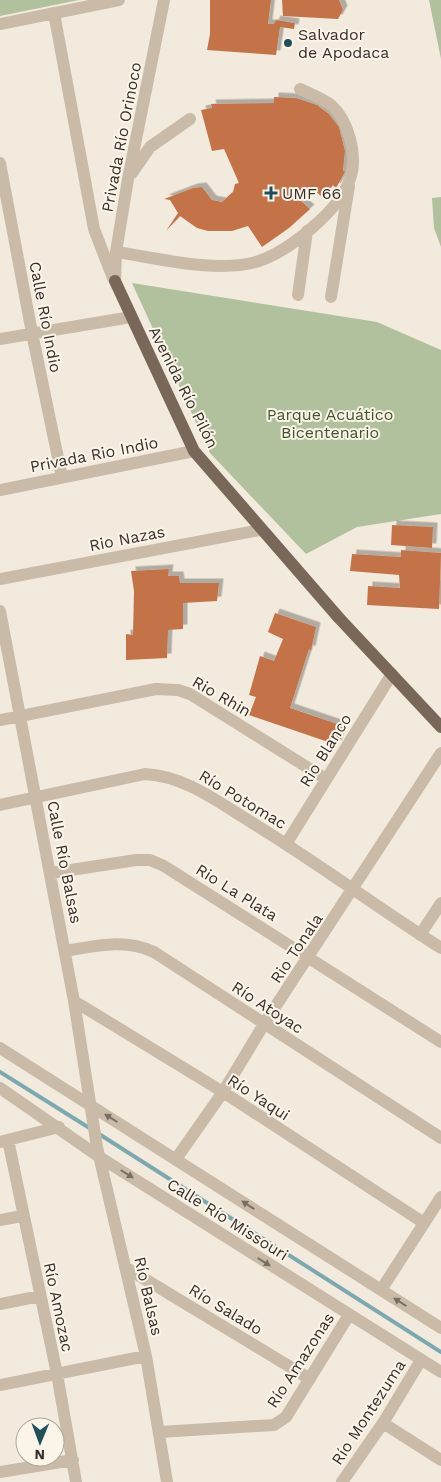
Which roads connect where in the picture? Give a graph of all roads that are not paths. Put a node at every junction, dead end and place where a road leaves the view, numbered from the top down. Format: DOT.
graph roads {
  1 [pos="119,0"];
  2 [pos="164,0"];
  3 [pos="54,13"];
  4 [pos="0,24"];
  5 [pos="300,90"];
  6 [pos="190,119"];
  7 [pos="0,163"];
  8 [pos="128,179"];
  9 [pos="350,179"];
  10 [pos="307,232"];
  11 [pos="116,252"];
  12 [pos="115,281"];
  13 [pos="298,295"];
  14 [pos="331,297"];
  15 [pos="131,317"];
  16 [pos="32,333"];
  17 [pos="0,339"];
  18 [pos="194,451"];
  19 [pos="62,477"];
  20 [pos="0,490"];
  21 [pos="260,530"];
  22 [pos="0,579"];
  23 [pos="0,611"];
  24 [pos="392,674"];
  25 [pos="20,716"];
  26 [pos="0,720"];
  27 [pos="441,727"];
  28 [pos="441,753"];
  29 [pos="326,779"];
  30 [pos="36,796"];
  31 [pos="0,805"];
  32 [pos="286,844"];
  33 [pos="51,873"];
  34 [pos="353,890"];
  35 [pos="441,903"];
  36 [pos="420,935"];
  37 [pos="441,948"];
  38 [pos="65,950"];
  39 [pos="310,957"];
  40 [pos="74,1001"];
  41 [pos="264,1024"];
  42 [pos="441,1042"];
  43 [pos="0,1048"];
  44 [pos="0,1088"];
  45 [pos="223,1092"];
  46 [pos="91,1106"];
  47 [pos="93,1120"];
  48 [pos="59,1127"];
  49 [pos="441,1138"];
  50 [pos="4,1141"];
  51 [pos="99,1152"];
  52 [pos="176,1159"];
  53 [pos="441,1197"];
  54 [pos="22,1216"];
  55 [pos="0,1220"];
  56 [pos="424,1223"];
  57 [pos="125,1267"];
  58 [pos="381,1290"];
  59 [pos="40,1296"];
  60 [pos="0,1304"];
  61 [pos="348,1315"];
  62 [pos="441,1328"];
  63 [pos="146,1356"];
  64 [pos="421,1360"];
  65 [pos="441,1372"];
  66 [pos="57,1374"];
  67 [pos="310,1379"];
  68 [pos="0,1385"];
  69 [pos="383,1423"];
  70 [pos="160,1432"];
  71 [pos="73,1460"];
  72 [pos="441,1460"];
  73 [pos="0,1472"];
  74 [pos="76,1482"];
  75 [pos="167,1482"];
  76 [pos="342,1482"];
  1 -- 3 [label="street"];
  2 -- 8 [label="street, Privada Río Orinoco"];
  3 -- 4 [label="street"];
  3 -- 12 [label="street, Avenida Río Pilón"];
  5 -- 9 [label="street"];
  6 -- 8 [label="street"];
  7 -- 16 [label="street, Calle Río Indio"];
  8 -- 11 [label="street, Privada Río Orinoco"];
  9 -- 10 [label="street"];
  9 -- 14 [label="street"];
  10 -- 11 [label="street"];
  10 -- 13 [label="street"];
  11 -- 12 [label="street, Privada Río Orinoco"];
  12 -- 15 [label="main road, Avenida Río Pilón"];
  15 -- 16 [label="street"];
  15 -- 18 [label="main road, Avenida Río Pilón"];
  16 -- 17 [label="street"];
  16 -- 19 [label="street, Calle Río Indio"];
  18 -- 19 [label="street, Privada Rio Indio"];
  18 -- 21 [label="main road, Avenida Río Pilón"];
  19 -- 20 [label="street, Privada Rio Indio"];
  21 -- 22 [label="street, Rio Nazas"];
  21 -- 24 [label="main road, Avenida Río Pilón"];
  23 -- 25 [label="street, Calle Río Balsas"];
  24 -- 27 [label="main road, Avenida Río Pilón"];
  24 -- 29 [label="street, Rio Blanco"];
  25 -- 26 [label="street, Rio Rhin"];
  25 -- 29 [label="street, Rio Rhin"];
  25 -- 30 [label="street, Calle Río Balsas"];
  28 -- 34 [label="street, Rio Tonala"];
  29 -- 32 [label="street, Rio Blanco"];
  30 -- 31 [label="street, Río Potomac"];
  30 -- 32 [label="street, Río Potomac"];
  30 -- 33 [label="street, Calle Río Balsas"];
  32 -- 34 [label="street, Río Potomac"];
  33 -- 38 [label="street, Calle Río Balsas"];
  33 -- 39 [label="street, Rio La Plata"];
  34 -- 36 [label="street, Río Potomac"];
  34 -- 39 [label="street, Rio Tonala"];
  35 -- 36 [label="street"];
  36 -- 37 [label="street, Río Potomac"];
  38 -- 40 [label="street, Calle Río Balsas"];
  38 -- 41 [label="street, Río Atoyac"];
  39 -- 41 [label="street, Rio Tonala"];
  39 -- 42 [label="street, Rio La Plata"];
  40 -- 45 [label="street, Río Yaqui"];
  40 -- 46 [label="street, Calle Río Balsas"];
  41 -- 45 [label="street, Rio Tonala"];
  41 -- 49 [label="street, Río Atoyac"];
  43 -- 46 [label="street, Calle Río Missouri"];
  44 -- 48 [label="street, Calle Río Missouri"];
  45 -- 52 [label="street, Rio Tonala"];
  45 -- 56 [label="street, Río Yaqui"];
  46 -- 47 [label="street, Calle Río Balsas"];
  52 -- 46 [label="street, Calle Río Missouri, one-way"];
  47 -- 51 [label="street, Río Balsas"];
  48 -- 50 [label="street"];
  48 -- 51 [label="street, Calle Río Missouri"];
  50 -- 54 [label="street, Río Amozac"];
  51 -- 57 [label="street, Río Balsas"];
  51 -- 61 [label="street, Calle Río Missouri, one-way"];
  58 -- 52 [label="street, Calle Río Missouri, one-way"];
  53 -- 56 [label="street"];
  54 -- 55 [label="street"];
  54 -- 59 [label="street, Río Amozac"];
  56 -- 58 [label="street"];
  57 -- 63 [label="street, Río Balsas"];
  57 -- 67 [label="street, Río Salado"];
  62 -- 58 [label="street, Calle Río Missouri, one-way"];
  59 -- 60 [label="street"];
  59 -- 66 [label="street, Río Amozac"];
  61 -- 64 [label="street, Calle Río Missouri"];
  61 -- 67 [label="street, Río Amazonas"];
  63 -- 66 [label="street"];
  63 -- 70 [label="street, Río Balsas"];
  64 -- 65 [label="street, Calle Río Missouri"];
  64 -- 69 [label="street, Río Montezuma"];
  66 -- 68 [label="street"];
  66 -- 71 [label="street, Río Amozac"];
  67 -- 70 [label="street, Río Amazonas"];
  69 -- 72 [label="street"];
  69 -- 76 [label="street, Río Montezuma"];
  70 -- 75 [label="street, Río Balsas"];
  71 -- 73 [label="street"];
  71 -- 74 [label="street, Río Amozac"];
}
